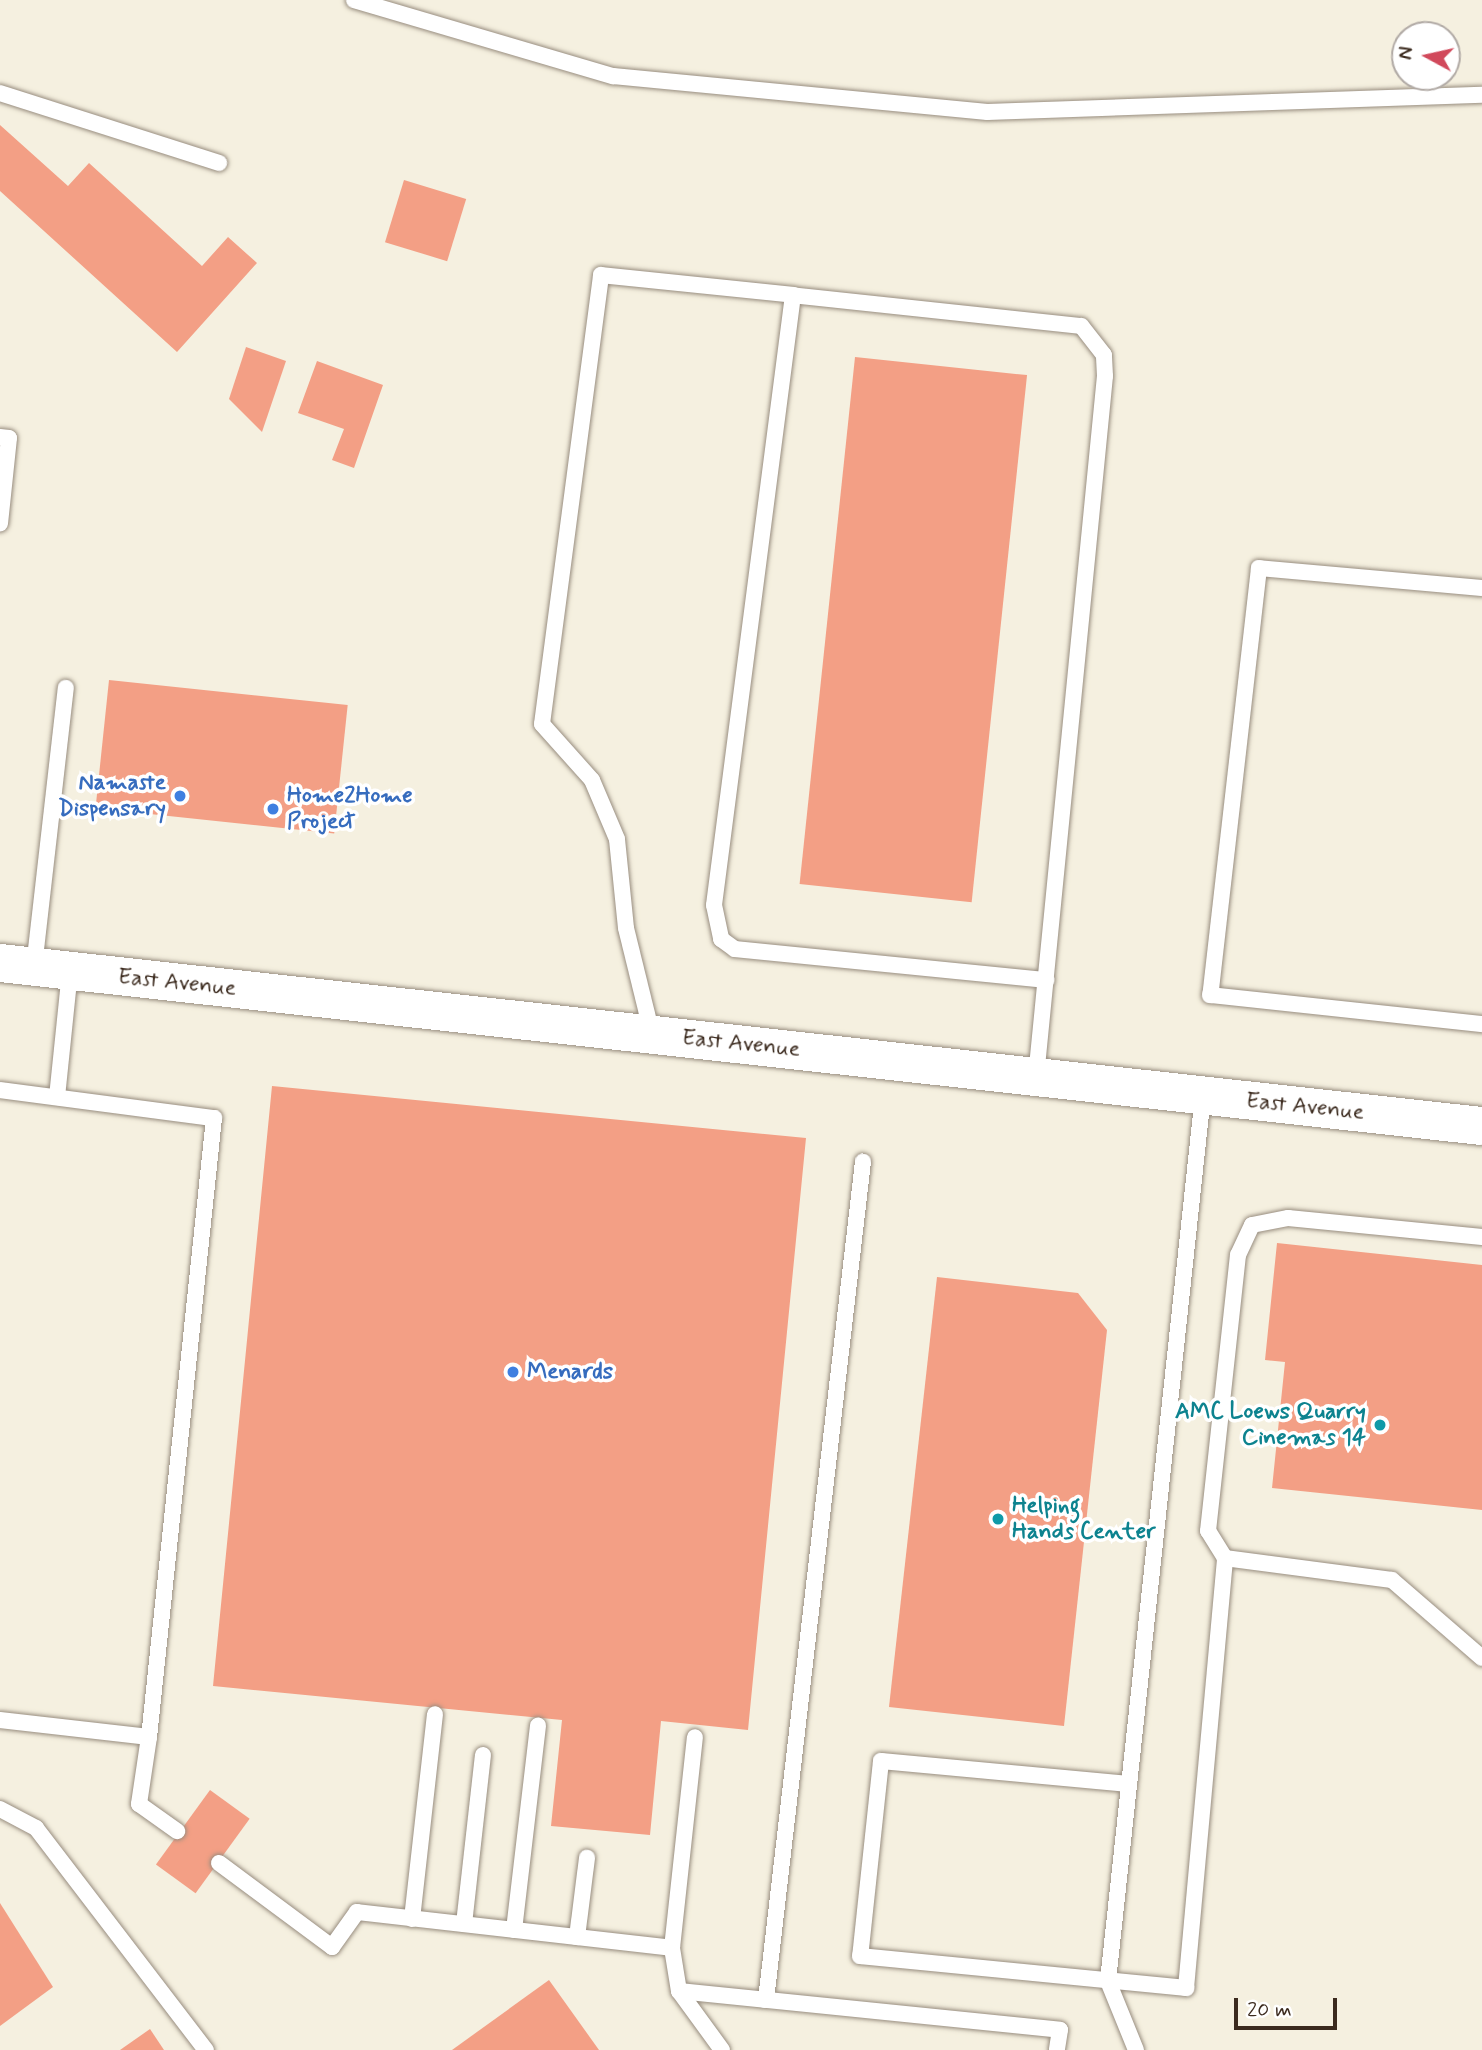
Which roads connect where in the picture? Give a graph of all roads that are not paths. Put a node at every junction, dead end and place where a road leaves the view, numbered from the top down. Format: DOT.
graph roads {
  1 [pos="354,0"];
  2 [pos="0,93"];
  3 [pos="1482,95"];
  4 [pos="219,163"];
  5 [pos="793,295"];
  6 [pos="0,437"];
  7 [pos="0,524"];
  8 [pos="1482,589"];
  9 [pos="66,688"];
  10 [pos="35,967"];
  11 [pos="1046,980"];
  12 [pos="1482,1024"];
  13 [pos="652,1034"];
  14 [pos="1036,1077"];
  15 [pos="0,1090"];
  16 [pos="1203,1096"];
  17 [pos="57,1097"];
  18 [pos="1482,1126"];
  19 [pos="863,1162"];
  20 [pos="1482,1237"];
  21 [pos="1225,1558"];
  22 [pos="1482,1658"];
  23 [pos="435,1714"];
  24 [pos="0,1720"];
  25 [pos="538,1725"];
  26 [pos="149,1737"];
  27 [pos="695,1737"];
  28 [pos="483,1755"];
  29 [pos="1129,1784"];
  30 [pos="0,1809"];
  31 [pos="177,1831"];
  32 [pos="587,1858"];
  33 [pos="219,1863"];
  34 [pos="412,1919"];
  35 [pos="464,1924"];
  36 [pos="514,1930"];
  37 [pos="577,1937"];
  38 [pos="671,1948"];
  39 [pos="1108,1981"];
  40 [pos="679,1991"];
  41 [pos="766,2000"];
  42 [pos="206,2050"];
  43 [pos="722,2050"];
  44 [pos="1057,2050"];
  45 [pos="1136,2050"];
  1 -- 3 [label="lane"];
  2 -- 4 [label="lane"];
  5 -- 11 [label="lane"];
  5 -- 11 [label="lane"];
  5 -- 13 [label="lane"];
  6 -- 7 [label="lane"];
  8 -- 12 [label="lane"];
  9 -- 10 [label="lane"];
  10 -- 13 [label="street, East Avenue"];
  10 -- 17 [label="lane"];
  11 -- 14 [label="lane"];
  13 -- 14 [label="street, East Avenue"];
  14 -- 16 [label="street, East Avenue"];
  15 -- 17 [label="lane"];
  16 -- 18 [label="street, East Avenue"];
  16 -- 29 [label="lane"];
  17 -- 26 [label="lane"];
  19 -- 41 [label="lane"];
  20 -- 21 [label="lane"];
  21 -- 22 [label="lane"];
  21 -- 39 [label="lane"];
  23 -- 34 [label="lane"];
  24 -- 26 [label="lane"];
  25 -- 36 [label="lane"];
  26 -- 31 [label="lane"];
  27 -- 38 [label="lane"];
  28 -- 35 [label="lane"];
  29 -- 39 [label="lane"];
  29 -- 39 [label="lane"];
  30 -- 42 [label="lane"];
  32 -- 37 [label="lane"];
  33 -- 34 [label="lane"];
  34 -- 35 [label="lane"];
  35 -- 36 [label="lane"];
  36 -- 37 [label="lane"];
  37 -- 38 [label="lane"];
  38 -- 40 [label="lane"];
  39 -- 45 [label="lane"];
  40 -- 41 [label="lane"];
  40 -- 43 [label="lane"];
  41 -- 44 [label="lane"];
}
